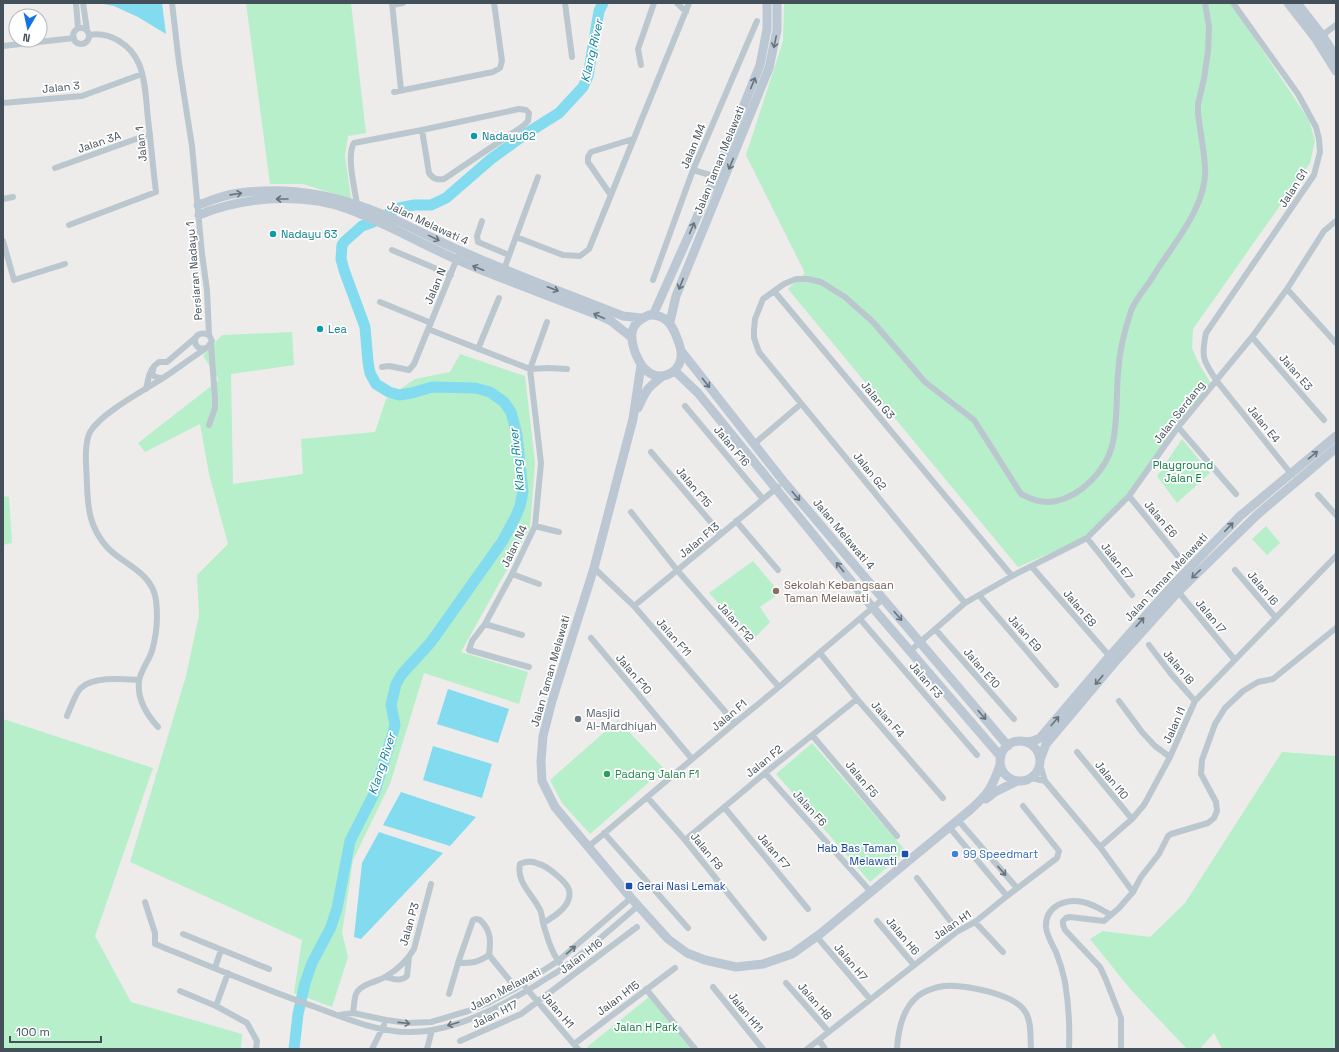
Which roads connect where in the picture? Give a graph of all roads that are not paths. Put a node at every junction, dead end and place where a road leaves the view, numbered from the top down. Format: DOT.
graph roads {
  1 [pos="76,3"];
  2 [pos="83,3"];
  3 [pos="172,3"];
  4 [pos="403,3"];
  5 [pos="494,3"];
  6 [pos="565,3"];
  7 [pos="654,3"];
  8 [pos="677,3"];
  9 [pos="689,3"];
  10 [pos="768,3"];
  11 [pos="777,3"];
  12 [pos="1205,3"];
  13 [pos="1233,3"];
  14 [pos="1288,3"];
  15 [pos="1297,3"];
  16 [pos="392,4"];
  17 [pos="686,12"];
  18 [pos="757,22"];
  19 [pos="1336,24"];
  20 [pos="78,28"];
  21 [pos="88,32"];
  22 [pos="1319,37"];
  23 [pos="74,38"];
  24 [pos="3,46"];
  25 [pos="572,56"];
  26 [pos="1336,57"];
  27 [pos="641,65"];
  28 [pos="1336,70"];
  29 [pos="142,74"];
  30 [pos="401,90"];
  31 [pos="394,92"];
  32 [pos="3,103"];
  33 [pos="422,130"];
  34 [pos="150,134"];
  35 [pos="633,139"];
  36 [pos="56,168"];
  37 [pos="693,170"];
  38 [pos="538,177"];
  39 [pos="715,177"];
  40 [pos="724,180"];
  41 [pos="610,194"];
  42 [pos="13,197"];
  43 [pos="3,199"];
  44 [pos="357,204"];
  45 [pos="198,205"];
  46 [pos="199,215"];
  47 [pos="375,216"];
  48 [pos="482,221"];
  49 [pos="1336,221"];
  50 [pos="69,225"];
  51 [pos="516,237"];
  52 [pos="3,241"];
  53 [pos="392,250"];
  54 [pos="459,255"];
  55 [pos="509,255"];
  56 [pos="65,264"];
  57 [pos="502,273"];
  58 [pos="451,275"];
  59 [pos="653,280"];
  60 [pos="1287,289"];
  61 [pos="774,291"];
  62 [pos="499,298"];
  63 [pos="380,302"];
  64 [pos="653,315"];
  65 [pos="642,318"];
  66 [pos="547,322"];
  67 [pos="670,322"];
  68 [pos="431,323"];
  69 [pos="428,329"];
  70 [pos="209,335"];
  71 [pos="631,337"];
  72 [pos="1252,337"];
  73 [pos="196,338"];
  74 [pos="1336,343"];
  75 [pos="210,345"];
  76 [pos="205,349"];
  77 [pos="478,349"];
  78 [pos="682,352"];
  79 [pos="167,362"];
  80 [pos="641,365"];
  81 [pos="154,366"];
  82 [pos="382,366"];
  83 [pos="530,369"];
  84 [pos="567,370"];
  85 [pos="675,371"];
  86 [pos="172,372"];
  87 [pos="663,376"];
  88 [pos="164,378"];
  89 [pos="1216,380"];
  90 [pos="146,389"];
  91 [pos="801,404"];
  92 [pos="685,406"];
  93 [pos="633,419"];
  94 [pos="1324,420"];
  95 [pos="209,424"];
  96 [pos="1178,427"];
  97 [pos="1336,436"];
  98 [pos="754,444"];
  99 [pos="1336,448"];
  100 [pos="651,452"];
  101 [pos="1291,473"];
  102 [pos="1297,481"];
  103 [pos="784,482"];
  104 [pos="776,489"];
  105 [pos="1236,494"];
  106 [pos="1318,494"];
  107 [pos="1129,496"];
  108 [pos="763,499"];
  109 [pos="631,512"];
  110 [pos="1336,515"];
  111 [pos="736,521"];
  112 [pos="535,526"];
  113 [pos="559,532"];
  114 [pos="721,534"];
  115 [pos="1087,538"];
  116 [pos="1177,554"];
  117 [pos="1336,556"];
  118 [pos="1032,566"];
  119 [pos="594,568"];
  120 [pos="677,570"];
  121 [pos="778,570"];
  122 [pos="1235,570"];
  123 [pos="512,574"];
  124 [pos="1012,576"];
  125 [pos="539,584"];
  126 [pos="1175,589"];
  127 [pos="979,595"];
  128 [pos="1132,595"];
  129 [pos="883,599"];
  130 [pos="965,603"];
  131 [pos="634,606"];
  132 [pos="873,608"];
  133 [pos="1276,618"];
  134 [pos="860,619"];
  135 [pos="485,624"];
  136 [pos="1336,628"];
  137 [pos="935,629"];
  138 [pos="522,635"];
  139 [pos="591,638"];
  140 [pos="920,642"];
  141 [pos="1149,646"];
  142 [pos="910,651"];
  143 [pos="820,653"];
  144 [pos="1112,659"];
  145 [pos="1235,660"];
  146 [pos="528,667"];
  147 [pos="139,680"];
  148 [pos="1056,685"];
  149 [pos="779,687"];
  150 [pos="857,699"];
  151 [pos="1120,701"];
  152 [pos="1196,701"];
  153 [pos="67,716"];
  154 [pos="1014,719"];
  155 [pos="735,722"];
  156 [pos="158,728"];
  157 [pos="812,735"];
  158 [pos="1025,742"];
  159 [pos="1008,746"];
  160 [pos="1077,752"];
  161 [pos="977,755"];
  162 [pos="1170,757"];
  163 [pos="692,759"];
  164 [pos="1000,761"];
  165 [pos="1040,762"];
  166 [pos="765,772"];
  167 [pos="1031,778"];
  168 [pos="1017,781"];
  169 [pos="1045,781"];
  170 [pos="647,797"];
  171 [pos="943,798"];
  172 [pos="1023,806"];
  173 [pos="724,807"];
  174 [pos="970,810"];
  175 [pos="958,820"];
  176 [pos="1132,820"];
  177 [pos="950,828"];
  178 [pos="604,833"];
  179 [pos="897,836"];
  180 [pos="685,840"];
  181 [pos="588,847"];
  182 [pos="1100,847"];
  183 [pos="917,878"];
  184 [pos="431,884"];
  185 [pos="1017,888"];
  186 [pos="871,892"];
  187 [pos="1133,892"];
  188 [pos="1007,896"];
  189 [pos="631,898"];
  190 [pos="145,902"];
  191 [pos="638,906"];
  192 [pos="808,909"];
  193 [pos="1111,915"];
  194 [pos="877,920"];
  195 [pos="543,922"];
  196 [pos="976,922"];
  197 [pos="637,927"];
  198 [pos="688,928"];
  199 [pos="958,931"];
  200 [pos="183,934"];
  201 [pos="817,937"];
  202 [pos="764,938"];
  203 [pos="221,950"];
  204 [pos="1003,952"];
  205 [pos="489,955"];
  206 [pos="410,957"];
  207 [pos="558,961"];
  208 [pos="458,963"];
  209 [pos="914,965"];
  210 [pos="215,968"];
  211 [pos="563,968"];
  212 [pos="674,968"];
  213 [pos="269,969"];
  214 [pos="228,973"];
  215 [pos="385,977"];
  216 [pos="786,983"];
  217 [pos="523,984"];
  218 [pos="713,987"];
  219 [pos="516,988"];
  220 [pos="646,989"];
  221 [pos="528,990"];
  222 [pos="180,992"];
  223 [pos="449,994"];
  224 [pos="870,999"];
  225 [pos="538,1001"];
  226 [pos="216,1006"];
  227 [pos="353,1013"];
  228 [pos="338,1016"];
  229 [pos="386,1020"];
  230 [pos="383,1029"];
  231 [pos="432,1030"];
  232 [pos="829,1032"];
  233 [pos="819,1040"];
  234 [pos="460,1042"];
  235 [pos="576,1046"];
  236 [pos="256,1049"];
  237 [pos="372,1049"];
  238 [pos="426,1049"];
  239 [pos="695,1049"];
  240 [pos="763,1049"];
  241 [pos="807,1049"];
  242 [pos="826,1049"];
  243 [pos="897,1049"];
  244 [pos="1031,1049"];
  245 [pos="1069,1049"];
  246 [pos="1121,1049"];
  1 -- 20 [label="street"];
  2 -- 21 [label="street"];
  3 -- 45 [label="street, Persiaran Nadayu 1"];
  4 -- 16 [label="street"];
  5 -- 30 [label="street"];
  6 -- 25 [label="street"];
  7 -- 27 [label="street"];
  8 -- 17 [label="street"];
  9 -- 17 [label="street"];
  39 -- 10 [label="main road, Jalan Taman Melawati, one-way"];
  11 -- 40 [label="main road, Jalan Taman Melawati, one-way"];
  12 -- 61 [label="street"];
  13 -- 89 [label="street, Jalan G1"];
  14 -- 22 [label="main road"];
  15 -- 22 [label="main road"];
  16 -- 30 [label="street"];
  17 -- 35 [label="street"];
  18 -- 37 [label="street, Jalan M4"];
  19 -- 22 [label="street"];
  20 -- 21 [label="street"];
  20 -- 23 [label="street"];
  21 -- 23 [label="street"];
  21 -- 29 [label="street, Jalan 1"];
  22 -- 26 [label="main road"];
  22 -- 28 [label="main road"];
  23 -- 24 [label="street"];
  29 -- 32 [label="street, Jalan 3"];
  29 -- 34 [label="street, Jalan 1"];
  30 -- 31 [label="street"];
  33 -- 33 [label="street"];
  33 -- 44 [label="street"];
  34 -- 36 [label="street, Jalan 3A"];
  34 -- 50 [label="street, Jalan 1"];
  35 -- 41 [label="street"];
  35 -- 41 [label="street"];
  37 -- 39 [label="street"];
  37 -- 59 [label="street, Jalan M4"];
  38 -- 51 [label="street"];
  39 -- 40 [label="street"];
  64 -- 39 [label="main road, Jalan Taman Melawati, one-way"];
  40 -- 67 [label="main road, Jalan Taman Melawati, one-way"];
  41 -- 51 [label="street"];
  42 -- 43 [label="street"];
  45 -- 44 [label="main road, Jalan Melawati 4, one-way"];
  44 -- 47 [label="main road, Jalan Melawati 4"];
  45 -- 46 [label="street, Persiaran Nadayu 1"];
  47 -- 46 [label="main road, Jalan Melawati 4, one-way"];
  46 -- 70 [label="street, Persiaran Nadayu 1"];
  47 -- 54 [label="main road, Jalan Melawati 4"];
  48 -- 55 [label="street"];
  49 -- 60 [label="street, Jalan Serdang"];
  51 -- 55 [label="street"];
  52 -- 56 [label="street"];
  53 -- 58 [label="street"];
  54 -- 57 [label="main road, Jalan Melawati 4"];
  54 -- 58 [label="street, Jalan N"];
  55 -- 57 [label="street"];
  57 -- 65 [label="main road, Jalan Melawati 4, one-way"];
  71 -- 57 [label="main road, Jalan Melawati 4, one-way"];
  58 -- 68 [label="street, Jalan N"];
  60 -- 72 [label="street, Jalan Serdang"];
  60 -- 74 [label="street"];
  61 -- 91 [label="street, Jalan G2"];
  61 -- 124 [label="street, Jalan G3"];
  62 -- 77 [label="street"];
  63 -- 68 [label="street"];
  64 -- 65 [label="main road"];
  64 -- 67 [label="main road"];
  65 -- 71 [label="main road"];
  66 -- 83 [label="street"];
  67 -- 78 [label="main road"];
  68 -- 69 [label="street, Jalan N"];
  69 -- 77 [label="street"];
  69 -- 82 [label="street, Jalan N"];
  70 -- 73 [label="street"];
  70 -- 75 [label="street"];
  71 -- 80 [label="main road"];
  72 -- 89 [label="street, Jalan Serdang"];
  72 -- 94 [label="street, Jalan E3"];
  73 -- 76 [label="street"];
  73 -- 79 [label="street"];
  75 -- 76 [label="street"];
  75 -- 95 [label="street"];
  76 -- 86 [label="street"];
  77 -- 83 [label="street"];
  78 -- 85 [label="main road"];
  78 -- 98 [label="main road, Jalan Melawati 4, one-way"];
  79 -- 81 [label="street"];
  79 -- 86 [label="street"];
  80 -- 87 [label="main road"];
  80 -- 93 [label="main road, Jalan Taman Melawati"];
  81 -- 88 [label="street"];
  81 -- 90 [label="street"];
  83 -- 84 [label="street"];
  83 -- 112 [label="street, Jalan N4"];
  85 -- 87 [label="main road"];
  85 -- 104 [label="main road"];
  86 -- 88 [label="street"];
  87 -- 93 [label="main road, Jalan Taman Melawati"];
  88 -- 90 [label="street"];
  89 -- 96 [label="street, Jalan Serdang"];
  89 -- 101 [label="street, Jalan E4"];
  90 -- 147 [label="street"];
  91 -- 98 [label="street"];
  91 -- 130 [label="street, Jalan G2"];
  92 -- 108 [label="street, Jalan F16"];
  93 -- 119 [label="main road, Jalan Taman Melawati"];
  96 -- 105 [label="street"];
  96 -- 107 [label="street, Jalan Serdang"];
  101 -- 97 [label="main road, Jalan Taman Melawati, one-way"];
  98 -- 103 [label="main road, Jalan Melawati 4"];
  99 -- 102 [label="main road, Jalan Taman Melawati"];
  100 -- 114 [label="street, Jalan F15"];
  101 -- 102 [label="street, Jalan E4"];
  126 -- 101 [label="main road, Jalan Taman Melawati, one-way"];
  102 -- 126 [label="main road, Jalan Taman Melawati, one-way"];
  103 -- 104 [label="street, Jalan F13"];
  103 -- 129 [label="main road, Jalan Melawati 4, one-way"];
  104 -- 108 [label="street, Jalan F13"];
  132 -- 104 [label="main road, one-way"];
  106 -- 110 [label="street"];
  107 -- 115 [label="street, Jalan Serdang"];
  107 -- 116 [label="street, Jalan E6"];
  108 -- 111 [label="street, Jalan F13"];
  109 -- 120 [label="street, Jalan F12"];
  111 -- 114 [label="street, Jalan F13"];
  111 -- 121 [label="street"];
  112 -- 113 [label="street"];
  112 -- 123 [label="street, Jalan N4"];
  114 -- 120 [label="street, Jalan F13"];
  115 -- 118 [label="street, Jalan Serdang"];
  115 -- 128 [label="street, Jalan E7"];
  117 -- 133 [label="street, Jalan I1"];
  118 -- 124 [label="street, Jalan Serdang"];
  118 -- 144 [label="street, Jalan E8"];
  119 -- 131 [label="street, Jalan F11"];
  119 -- 181 [label="main road, Jalan Taman Melawati"];
  120 -- 131 [label="street, Jalan F13"];
  120 -- 149 [label="street, Jalan F12"];
  122 -- 133 [label="street, Jalan I6"];
  123 -- 125 [label="street"];
  123 -- 135 [label="street, Jalan N4"];
  124 -- 127 [label="street, Jalan Serdang"];
  126 -- 144 [label="main road, Jalan Taman Melawati"];
  126 -- 145 [label="street, Jalan I7"];
  127 -- 130 [label="street, Jalan Serdang"];
  127 -- 148 [label="street, Jalan E9"];
  129 -- 132 [label="street, Jalan F1"];
  129 -- 140 [label="main road, Jalan Melawati 4, one-way"];
  130 -- 137 [label="street, Jalan Serdang"];
  131 -- 155 [label="street, Jalan F11"];
  132 -- 134 [label="street, Jalan F1"];
  132 -- 142 [label="main road"];
  133 -- 145 [label="street, Jalan I1"];
  134 -- 143 [label="street, Jalan F1"];
  134 -- 161 [label="street, Jalan F3"];
  135 -- 138 [label="street"];
  135 -- 146 [label="street, Jalan N4"];
  136 -- 187 [label="street"];
  137 -- 140 [label="street, Jalan Serdang"];
  137 -- 154 [label="street, Jalan E10"];
  139 -- 163 [label="street, Jalan F10"];
  140 -- 142 [label="street, Jalan Serdang"];
  140 -- 159 [label="main road, Jalan Melawati 4, one-way"];
  141 -- 152 [label="street, Jalan I8"];
  142 -- 164 [label="main road"];
  143 -- 149 [label="street, Jalan F1"];
  143 -- 150 [label="street, Jalan F4"];
  158 -- 144 [label="main road, Jalan Taman Melawati, one-way"];
  144 -- 165 [label="main road, Jalan Taman Melawati, one-way"];
  145 -- 152 [label="street, Jalan I1"];
  147 -- 153 [label="street"];
  147 -- 156 [label="street"];
  149 -- 155 [label="street, Jalan F1"];
  150 -- 157 [label="street, Jalan F2"];
  150 -- 171 [label="street, Jalan F4"];
  151 -- 162 [label="street"];
  152 -- 162 [label="street, Jalan I1"];
  155 -- 163 [label="street, Jalan F1"];
  157 -- 166 [label="street, Jalan F2"];
  157 -- 179 [label="street, Jalan F5"];
  158 -- 159 [label="main road"];
  158 -- 165 [label="main road"];
  159 -- 164 [label="main road"];
  160 -- 176 [label="street, Jalan I10"];
  162 -- 176 [label="street, Jalan I1"];
  163 -- 170 [label="street, Jalan F1"];
  164 -- 168 [label="main road"];
  164 -- 174 [label="main road, Jalan Taman Melawati"];
  165 -- 167 [label="main road"];
  165 -- 169 [label="street"];
  166 -- 173 [label="street, Jalan F2"];
  166 -- 186 [label="street, Jalan F6"];
  167 -- 168 [label="main road"];
  167 -- 169 [label="street"];
  168 -- 174 [label="main road, Jalan Taman Melawati"];
  169 -- 182 [label="street"];
  170 -- 178 [label="street, Jalan F1"];
  170 -- 180 [label="street, Jalan F8"];
  172 -- 185 [label="street, Jalan H1"];
  173 -- 180 [label="street, Jalan F2"];
  173 -- 192 [label="street, Jalan F7"];
  174 -- 175 [label="main road, Jalan Taman Melawati"];
  175 -- 177 [label="main road, Jalan Taman Melawati"];
  175 -- 185 [label="street, one-way"];
  176 -- 182 [label="street, Jalan I1"];
  177 -- 186 [label="main road, Jalan Taman Melawati"];
  177 -- 188 [label="street"];
  178 -- 181 [label="street, Jalan F1"];
  178 -- 198 [label="street"];
  180 -- 202 [label="street, Jalan F8"];
  181 -- 189 [label="main road, Jalan Taman Melawati"];
  182 -- 187 [label="street"];
  183 -- 199 [label="street"];
  184 -- 206 [label="street, Jalan P3"];
  185 -- 188 [label="street, Jalan H1"];
  186 -- 201 [label="main road, Jalan Taman Melawati"];
  187 -- 193 [label="street"];
  188 -- 196 [label="street, Jalan H1"];
  189 -- 191 [label="main road, Jalan Taman Melawati"];
  207 -- 189 [label="street, Jalan Melawati, one-way"];
  190 -- 210 [label="street, Jalan Melawati"];
  191 -- 201 [label="main road, Jalan Taman Melawati"];
  191 -- 211 [label="street, Jalan Melawati"];
  193 -- 245 [label="street"];
  193 -- 246 [label="street"];
  194 -- 209 [label="street, Jalan H6"];
  195 -- 195 [label="street"];
  195 -- 207 [label="street"];
  196 -- 199 [label="street, Jalan H1"];
  196 -- 204 [label="street"];
  197 -- 225 [label="street, Jalan H16"];
  199 -- 209 [label="street, Jalan H1"];
  200 -- 203 [label="street"];
  201 -- 224 [label="street, Jalan H7"];
  203 -- 210 [label="street"];
  203 -- 213 [label="street"];
  205 -- 208 [label="street"];
  205 -- 208 [label="street"];
  205 -- 219 [label="street"];
  206 -- 215 [label="street, Jalan P3"];
  206 -- 215 [label="street"];
  207 -- 211 [label="street"];
  207 -- 217 [label="street, Jalan Melawati"];
  208 -- 223 [label="street"];
  209 -- 224 [label="street, Jalan H1"];
  210 -- 214 [label="street, Jalan Melawati"];
  211 -- 221 [label="street, Jalan Melawati"];
  212 -- 220 [label="street, Jalan H15"];
  214 -- 226 [label="street"];
  214 -- 228 [label="street, Jalan Melawati"];
  215 -- 227 [label="street, Jalan P3"];
  216 -- 232 [label="street, Jalan H8"];
  217 -- 219 [label="street, Jalan Melawati"];
  217 -- 221 [label="street, Jalan H1"];
  218 -- 240 [label="street, Jalan H11"];
  229 -- 219 [label="street, Jalan Melawati, one-way"];
  220 -- 235 [label="street, Jalan H15"];
  220 -- 239 [label="street"];
  221 -- 225 [label="street, Jalan H1"];
  221 -- 231 [label="street, Jalan Melawati, one-way"];
  222 -- 226 [label="street"];
  224 -- 232 [label="street, Jalan H1"];
  225 -- 234 [label="street, Jalan H17"];
  225 -- 235 [label="street, Jalan H1"];
  226 -- 236 [label="street"];
  227 -- 228 [label="street, Jalan Melawati"];
  227 -- 229 [label="street, Jalan Melawati"];
  228 -- 230 [label="street, Jalan Melawati"];
  229 -- 230 [label="street"];
  230 -- 231 [label="street, Jalan Melawati"];
  230 -- 237 [label="street"];
  231 -- 238 [label="street"];
  232 -- 233 [label="street, Jalan H1"];
  233 -- 241 [label="street, Jalan H1"];
  233 -- 242 [label="street"];
  243 -- 244 [label="street"];
}
